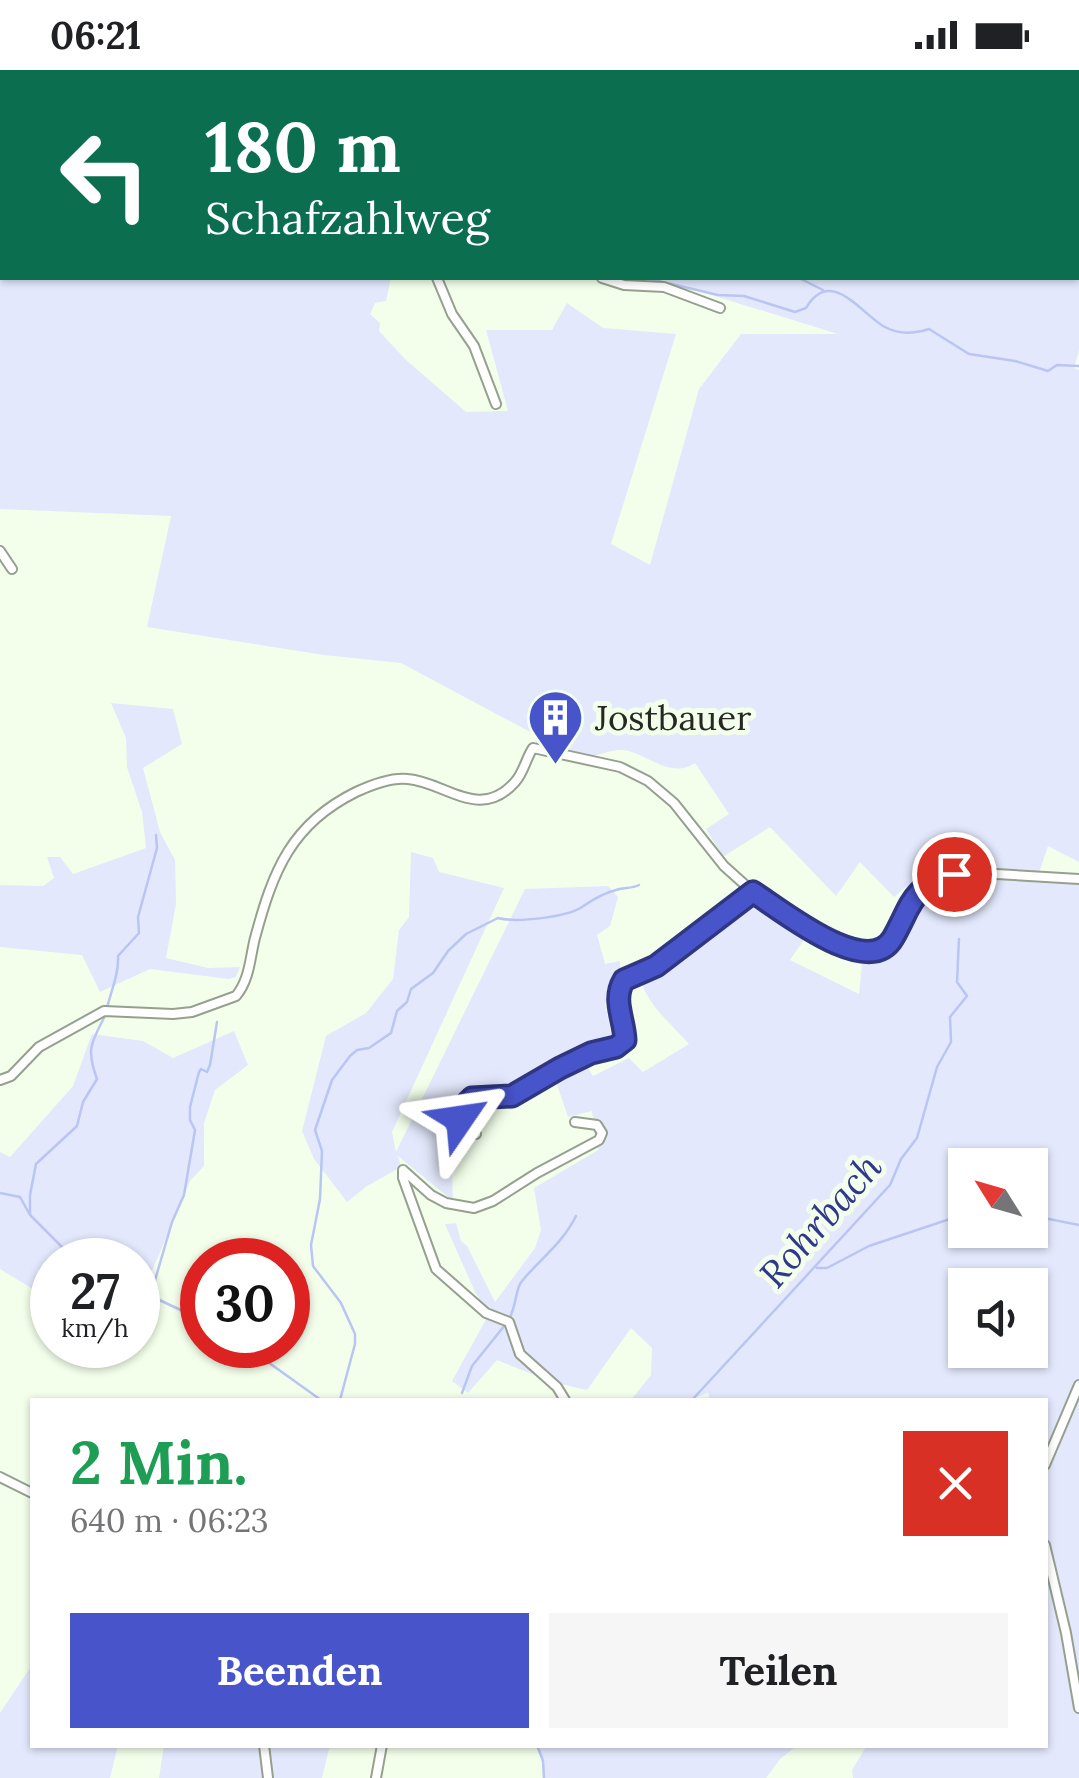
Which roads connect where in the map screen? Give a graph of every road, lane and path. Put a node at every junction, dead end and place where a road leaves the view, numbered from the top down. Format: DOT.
graph roads {
  1 [pos="439,280"];
  2 [pos="608,280"];
  3 [pos="720,308"];
  4 [pos="496,404"];
  5 [pos="0,551"];
  6 [pos="12,569"];
  7 [pos="1079,879"];
  8 [pos="753,892"];
  9 [pos="0,1080"];
  10 [pos="575,1122"];
  11 [pos="476,1134"];
  12 [pos="1079,1385"];
  13 [pos="565,1398"];
  14 [pos="1048,1457"];
  15 [pos="0,1477"];
  16 [pos="30,1492"];
  17 [pos="1048,1558"];
  18 [pos="1079,1708"];
  19 [pos="264,1748"];
  20 [pos="381,1748"];
  21 [pos="268,1778"];
  22 [pos="376,1778"];
  1 -- 4 [label="street"];
  2 -- 3 [label="street"];
  5 -- 6 [label="street"];
  7 -- 8 [label="street"];
  8 -- 9 [label="street"];
  8 -- 11 [label="street"];
  10 -- 13 [label="street"];
  12 -- 14 [label="street"];
  15 -- 16 [label="street"];
  17 -- 18 [label="street"];
  19 -- 21 [label="street"];
  20 -- 22 [label="street"];
}
